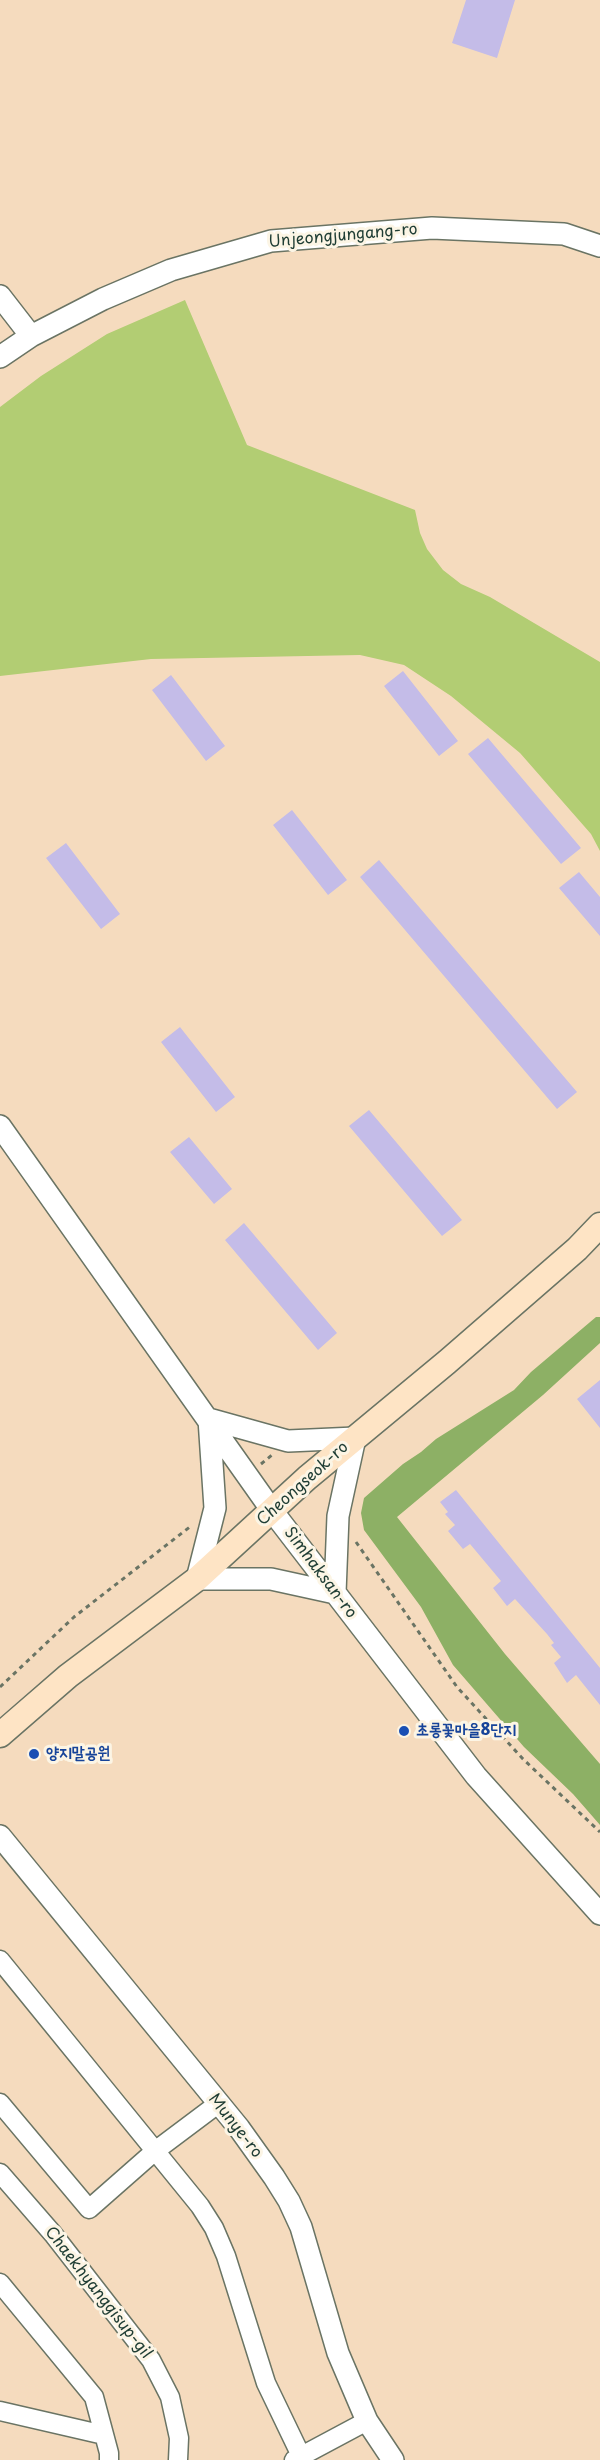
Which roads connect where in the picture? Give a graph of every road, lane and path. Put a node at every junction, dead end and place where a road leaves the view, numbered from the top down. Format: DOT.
graph roads {
  1 [pos="600,246"];
  2 [pos="0,296"];
  3 [pos="31,336"];
  4 [pos="0,357"];
  5 [pos="0,1126"];
  6 [pos="600,1225"];
  7 [pos="209,1419"];
  8 [pos="355,1438"];
  9 [pos="215,1508"];
  10 [pos="273,1512"];
  11 [pos="355,1541"];
  12 [pos="197,1579"];
  13 [pos="335,1593"];
  14 [pos="0,1687"];
  15 [pos="0,1735"];
  16 [pos="600,1832"];
  17 [pos="0,1836"];
  18 [pos="600,1914"];
  19 [pos="0,1960"];
  20 [pos="0,2103"];
  21 [pos="219,2103"];
  22 [pos="155,2151"];
  23 [pos="0,2173"];
  24 [pos="0,2283"];
  25 [pos="0,2411"];
  26 [pos="368,2421"];
  27 [pos="104,2435"];
  28 [pos="299,2459"];
  29 [pos="109,2460"];
  30 [pos="178,2460"];
  31 [pos="393,2460"];
  1 -- 3 [label="street, Unjeongjungang-ro"];
  2 -- 3 [label="street"];
  3 -- 4 [label="street, Unjeongjungang-ro"];
  5 -- 7 [label="street, Simhaksan-ro"];
  6 -- 8 [label="main road, Cheongseok-ro"];
  7 -- 8 [label="street"];
  7 -- 9 [label="street"];
  7 -- 10 [label="street, Simhaksan-ro"];
  8 -- 10 [label="main road, Cheongseok-ro"];
  8 -- 13 [label="street"];
  9 -- 12 [label="street"];
  9 -- 14 [label="path"];
  10 -- 12 [label="main road, Cheongseok-ro"];
  10 -- 13 [label="street, Simhaksan-ro"];
  11 -- 16 [label="path"];
  12 -- 13 [label="street"];
  12 -- 15 [label="main road, Cheongseok-ro"];
  13 -- 18 [label="street, Simhaksan-ro"];
  17 -- 21 [label="street, Munye-ro"];
  19 -- 22 [label="street"];
  20 -- 22 [label="street"];
  21 -- 22 [label="street"];
  21 -- 26 [label="street, Munye-ro"];
  22 -- 28 [label="street"];
  23 -- 30 [label="street, Chaekhyanggisup-gil"];
  24 -- 27 [label="street"];
  25 -- 27 [label="street"];
  26 -- 28 [label="street"];
  26 -- 31 [label="street, Munye-ro"];
  27 -- 29 [label="street"];
}
